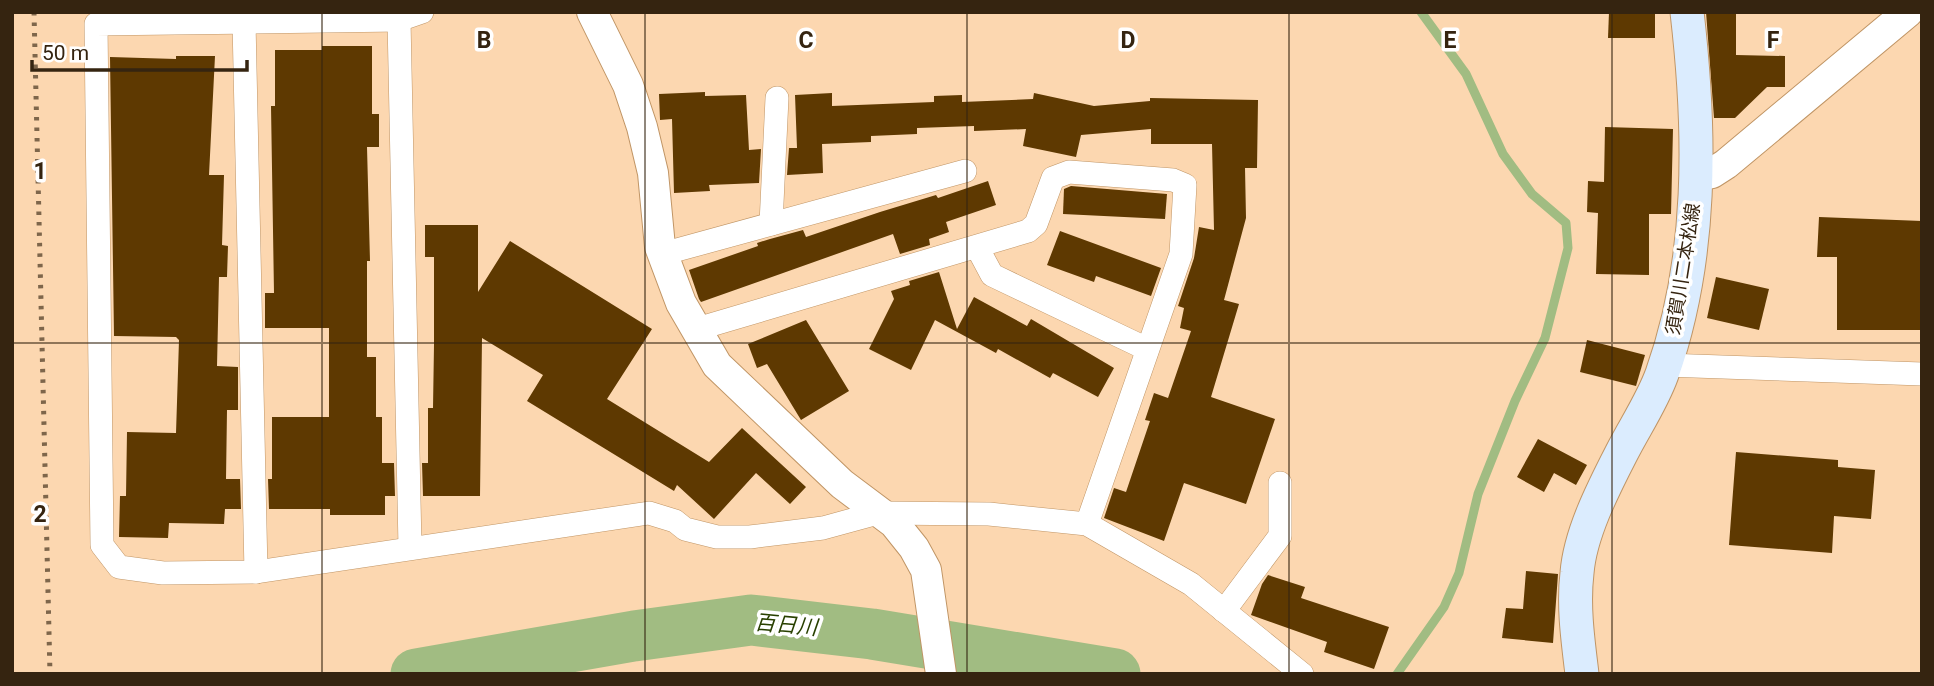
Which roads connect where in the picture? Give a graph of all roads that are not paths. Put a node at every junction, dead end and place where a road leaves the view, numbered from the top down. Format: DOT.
graph roads {
  1 [pos="422,12"];
  2 [pos="592,12"];
  3 [pos="1687,12"];
  4 [pos="1908,12"];
  5 [pos="399,20"];
  6 [pos="244,22"];
  7 [pos="777,98"];
  8 [pos="965,171"];
  9 [pos="1697,176"];
  10 [pos="771,224"];
  11 [pos="977,247"];
  12 [pos="662,254"];
  13 [pos="697,329"];
  14 [pos="1147,349"];
  15 [pos="1665,365"];
  16 [pos="1922,374"];
  17 [pos="1280,483"];
  18 [pos="878,513"];
  19 [pos="1087,524"];
  20 [pos="410,547"];
  21 [pos="256,572"];
  22 [pos="1224,611"];
  23 [pos="941,674"];
  24 [pos="1302,674"];
  25 [pos="1582,674"];
  1 -- 5 [label="street"];
  2 -- 12 [label="street"];
  3 -- 9 [label="main road, 須賀川二本松線"];
  4 -- 9 [label="street"];
  5 -- 6 [label="street"];
  5 -- 20 [label="street"];
  6 -- 21 [label="street"];
  6 -- 21 [label="street"];
  7 -- 10 [label="street"];
  8 -- 10 [label="street"];
  9 -- 15 [label="main road, 須賀川二本松線"];
  10 -- 12 [label="street"];
  11 -- 13 [label="street"];
  11 -- 14 [label="street"];
  11 -- 14 [label="street"];
  12 -- 13 [label="street"];
  13 -- 18 [label="street"];
  14 -- 19 [label="street"];
  15 -- 16 [label="street"];
  15 -- 25 [label="main road, 須賀川二本松線"];
  17 -- 22 [label="street"];
  18 -- 19 [label="street"];
  18 -- 20 [label="street"];
  18 -- 23 [label="street"];
  19 -- 22 [label="street"];
  20 -- 21 [label="street"];
  22 -- 24 [label="street"];
}
